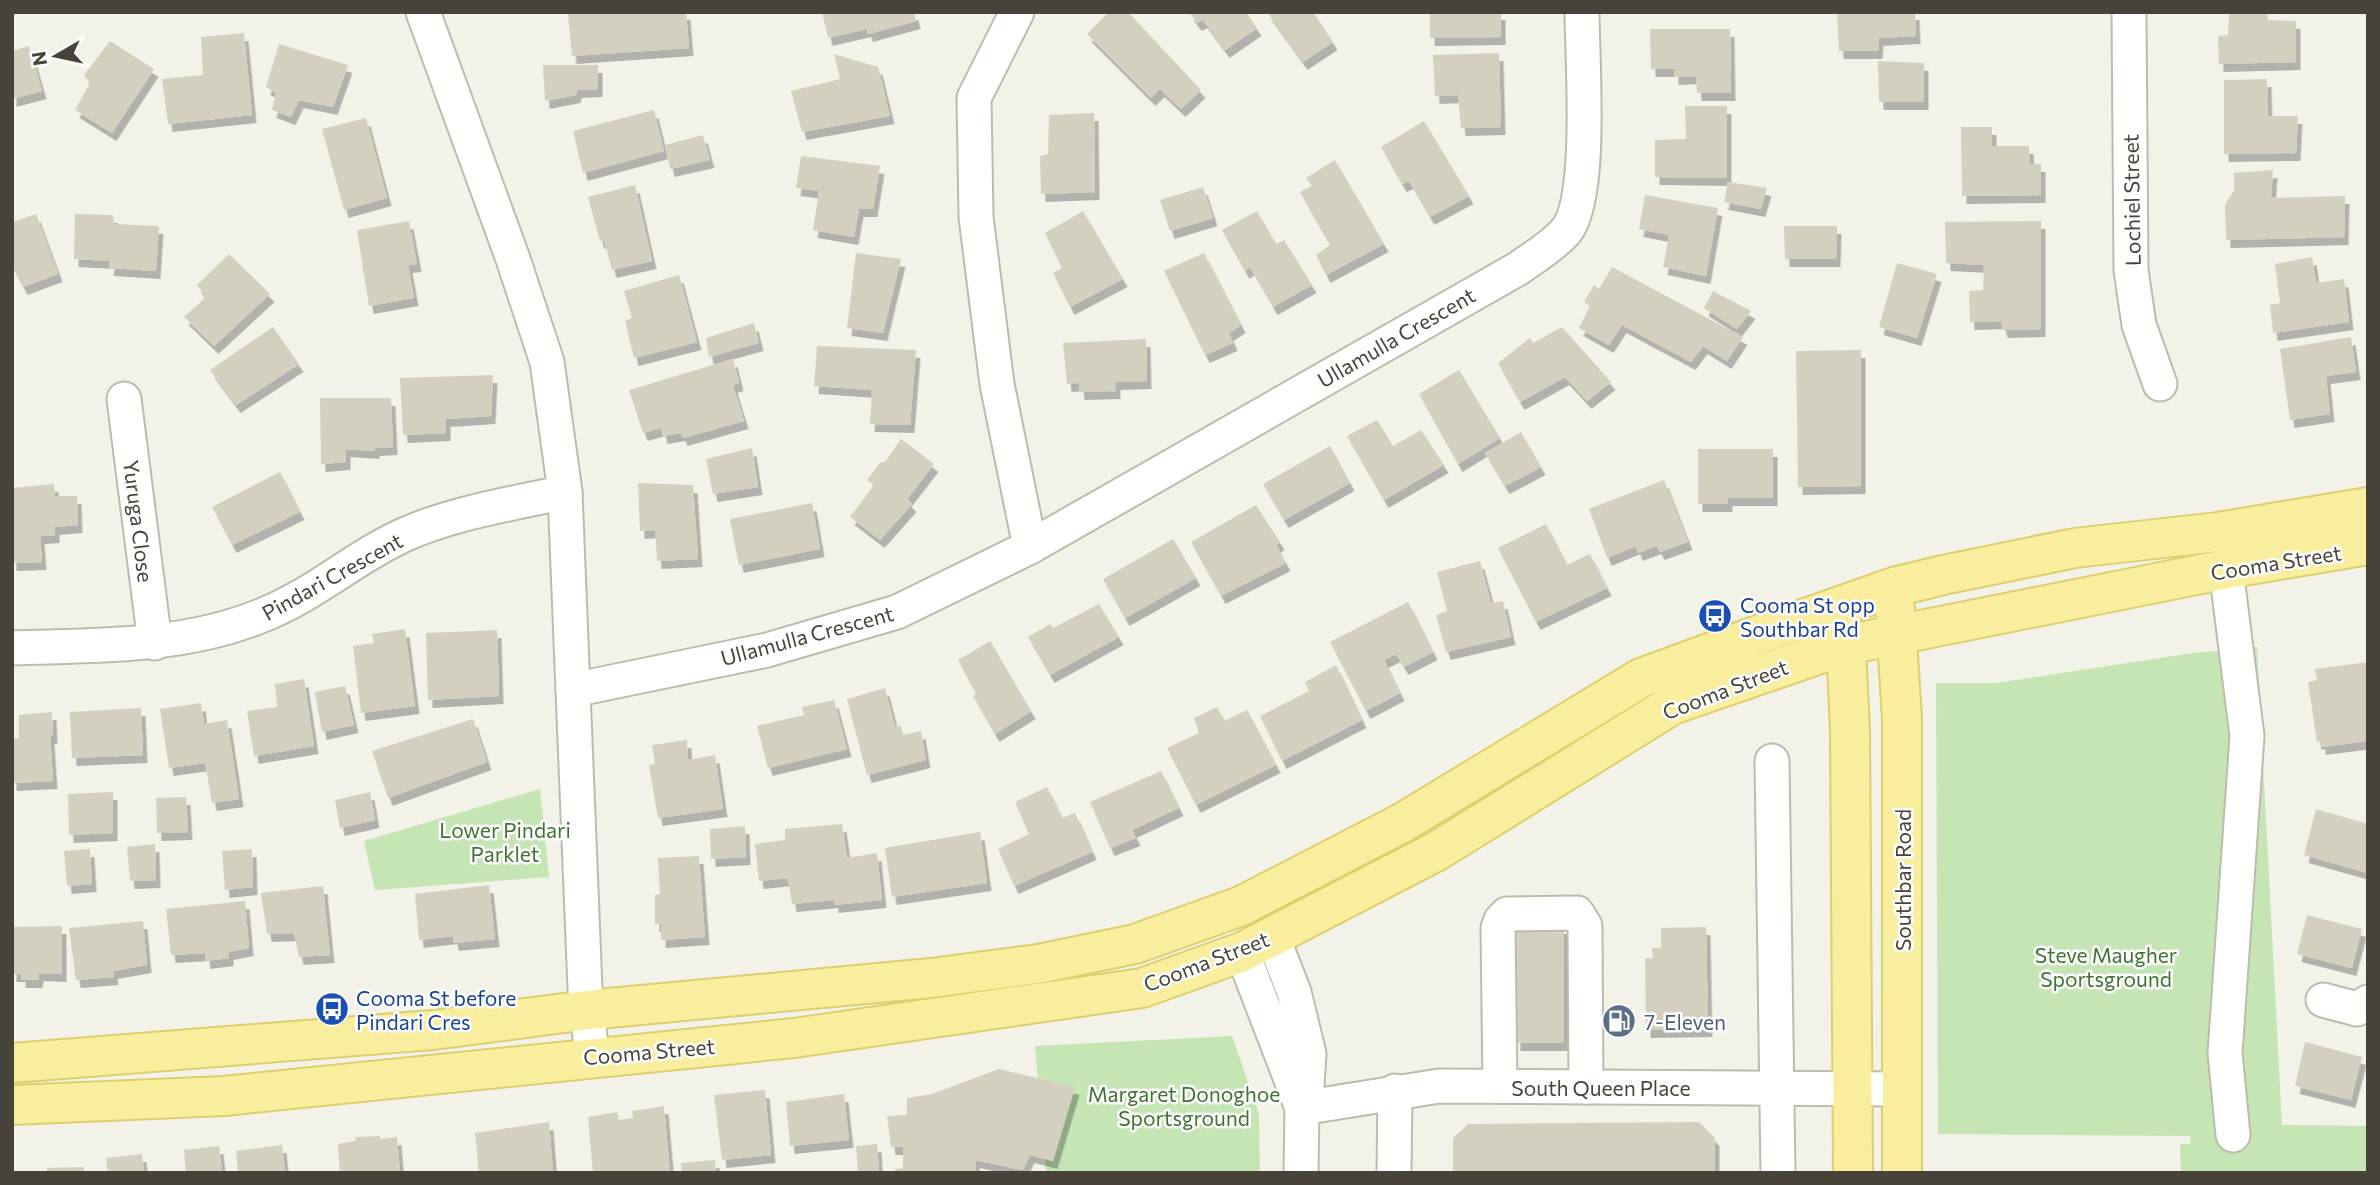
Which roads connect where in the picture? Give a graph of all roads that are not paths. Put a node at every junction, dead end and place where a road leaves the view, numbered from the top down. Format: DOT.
graph roads {
  1 [pos="423,12"];
  2 [pos="1017,12"];
  3 [pos="1582,12"];
  4 [pos="2129,12"];
  5 [pos="2160,384"];
  6 [pos="124,400"];
  7 [pos="565,492"];
  8 [pos="2368,507"];
  9 [pos="2218,532"];
  10 [pos="2368,545"];
  11 [pos="1030,547"];
  12 [pos="2225,569"];
  13 [pos="1894,587"];
  14 [pos="1838,606"];
  15 [pos="1897,634"];
  16 [pos="155,643"];
  17 [pos="1846,645"];
  18 [pos="12,649"];
  19 [pos="573,690"];
  20 [pos="1772,761"];
  21 [pos="1241,906"];
  22 [pos="1257,944"];
  23 [pos="2323,1000"];
  24 [pos="2368,1002"];
  25 [pos="587,1010"];
  26 [pos="592,1056"];
  27 [pos="12,1063"];
  28 [pos="1500,1086"];
  29 [pos="1586,1087"];
  30 [pos="1777,1087"];
  31 [pos="1852,1089"];
  32 [pos="1902,1089"];
  33 [pos="1395,1091"];
  34 [pos="12,1105"];
  35 [pos="1302,1108"];
  36 [pos="2233,1135"];
  37 [pos="1301,1173"];
  38 [pos="1394,1173"];
  39 [pos="1778,1173"];
  40 [pos="1853,1173"];
  41 [pos="1902,1173"];
  1 -- 7 [label="street"];
  2 -- 11 [label="street"];
  3 -- 11 [label="street, Ullamulla Crescent"];
  4 -- 5 [label="street, Lochiel Street"];
  6 -- 16 [label="street, Yuruga Close"];
  7 -- 16 [label="street, Pindari Crescent"];
  7 -- 19 [label="street"];
  8 -- 9 [label="main road, Cooma Street"];
  9 -- 12 [label="main road"];
  9 -- 13 [label="main road, Cooma Street"];
  10 -- 12 [label="main road, Cooma Street"];
  11 -- 19 [label="street, Ullamulla Crescent"];
  12 -- 15 [label="main road, Cooma Street"];
  12 -- 36 [label="street"];
  13 -- 14 [label="main road, Cooma Street"];
  13 -- 15 [label="main road, Southbar Road"];
  14 -- 17 [label="main road"];
  14 -- 21 [label="main road, Cooma Street"];
  15 -- 17 [label="main road, Cooma Street"];
  15 -- 32 [label="main road, Southbar Road"];
  16 -- 18 [label="street, Pindari Crescent"];
  17 -- 22 [label="main road, Cooma Street"];
  17 -- 31 [label="main road"];
  19 -- 25 [label="street"];
  20 -- 30 [label="street"];
  21 -- 22 [label="main road"];
  21 -- 25 [label="main road, Cooma Street"];
  22 -- 26 [label="main road, Cooma Street"];
  22 -- 35 [label="street"];
  23 -- 24 [label="street"];
  25 -- 26 [label="street"];
  25 -- 27 [label="main road, Cooma Street"];
  26 -- 34 [label="main road, Cooma Street"];
  28 -- 29 [label="street, South Queen Place"];
  28 -- 29 [label="street"];
  28 -- 33 [label="street, South Queen Place"];
  29 -- 30 [label="street, South Queen Place"];
  30 -- 31 [label="street, South Queen Place"];
  30 -- 39 [label="street"];
  31 -- 32 [label="street, South Queen Place"];
  31 -- 40 [label="main road"];
  32 -- 41 [label="main road, Southbar Road"];
  33 -- 35 [label="street, South Queen Place"];
  33 -- 38 [label="street"];
  35 -- 37 [label="street"];
}
